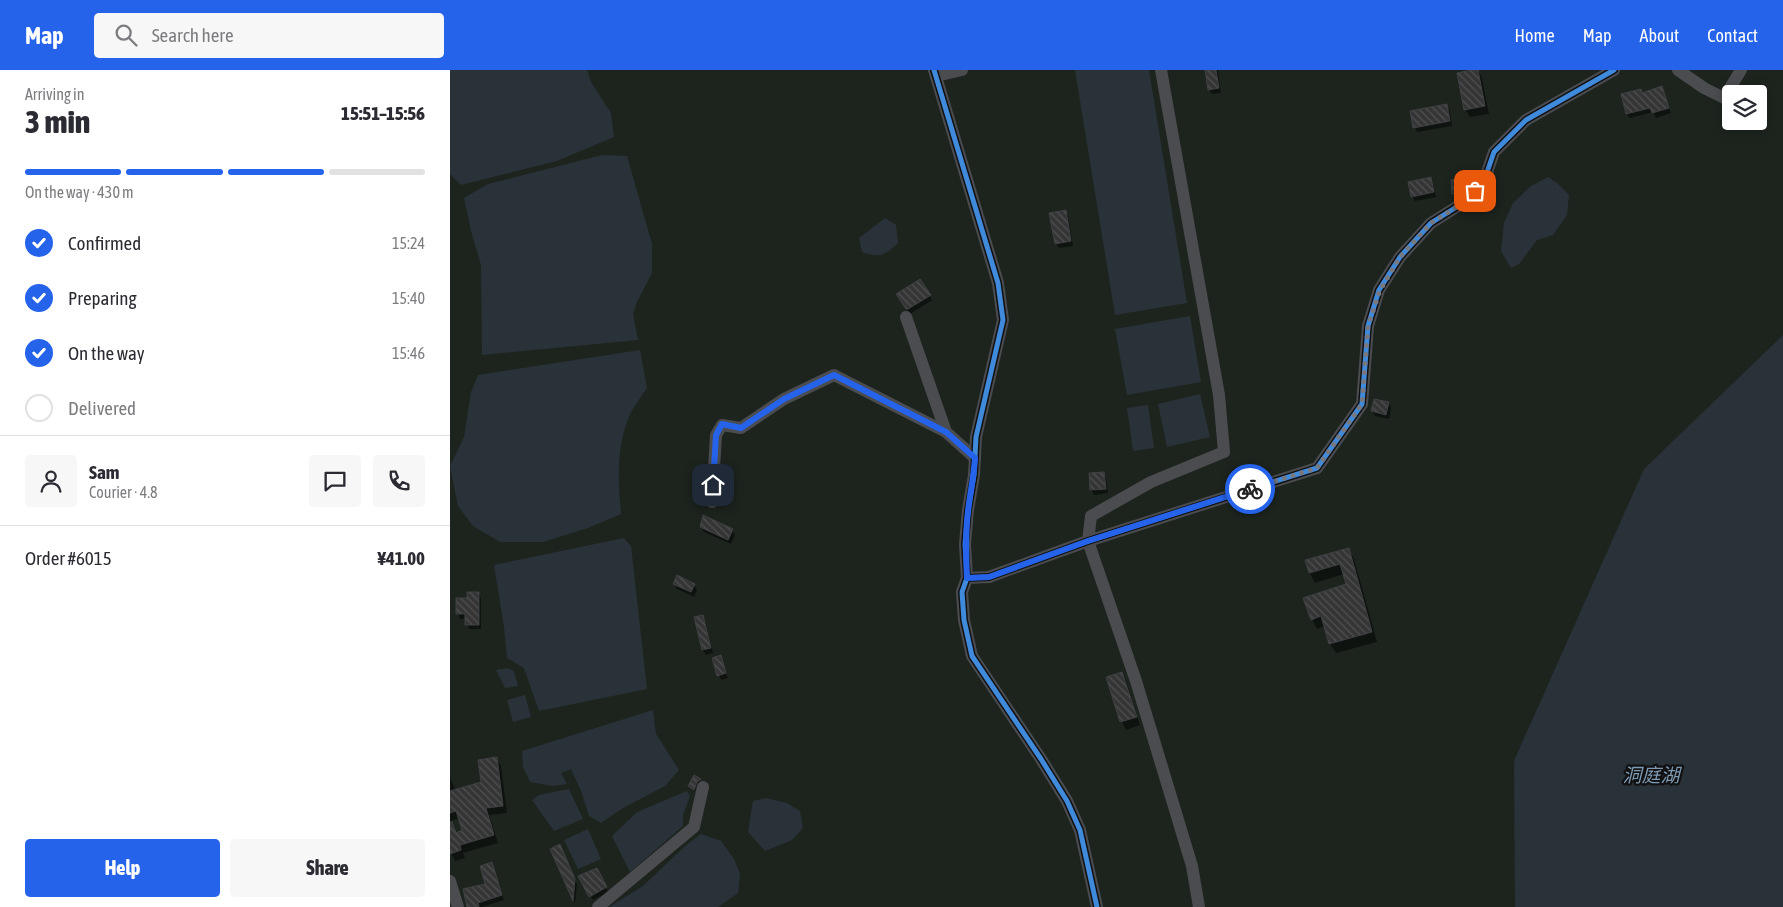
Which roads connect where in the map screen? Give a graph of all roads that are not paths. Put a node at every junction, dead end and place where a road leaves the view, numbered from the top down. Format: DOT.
graph roads {
  1 [pos="962,70"];
  2 [pos="1161,70"];
  3 [pos="1614,70"];
  4 [pos="1678,70"];
  5 [pos="1741,70"];
  6 [pos="935,73"];
  7 [pos="906,317"];
  8 [pos="946,432"];
  9 [pos="975,458"];
  10 [pos="712,502"];
  11 [pos="1088,541"];
  12 [pos="967,578"];
  13 [pos="703,787"];
  14 [pos="450,881"];
  15 [pos="458,907"];
  16 [pos="598,907"];
  17 [pos="1097,907"];
  18 [pos="1199,907"];
  1 -- 6 [label="street"];
  2 -- 11 [label="street"];
  3 -- 11 [label="street"];
  4 -- 5 [label="street"];
  6 -- 9 [label="street"];
  7 -- 8 [label="street"];
  8 -- 9 [label="street"];
  8 -- 10 [label="street"];
  9 -- 12 [label="street"];
  11 -- 12 [label="street"];
  11 -- 18 [label="street"];
  12 -- 17 [label="street"];
  13 -- 16 [label="street"];
  14 -- 15 [label="street"];
}
